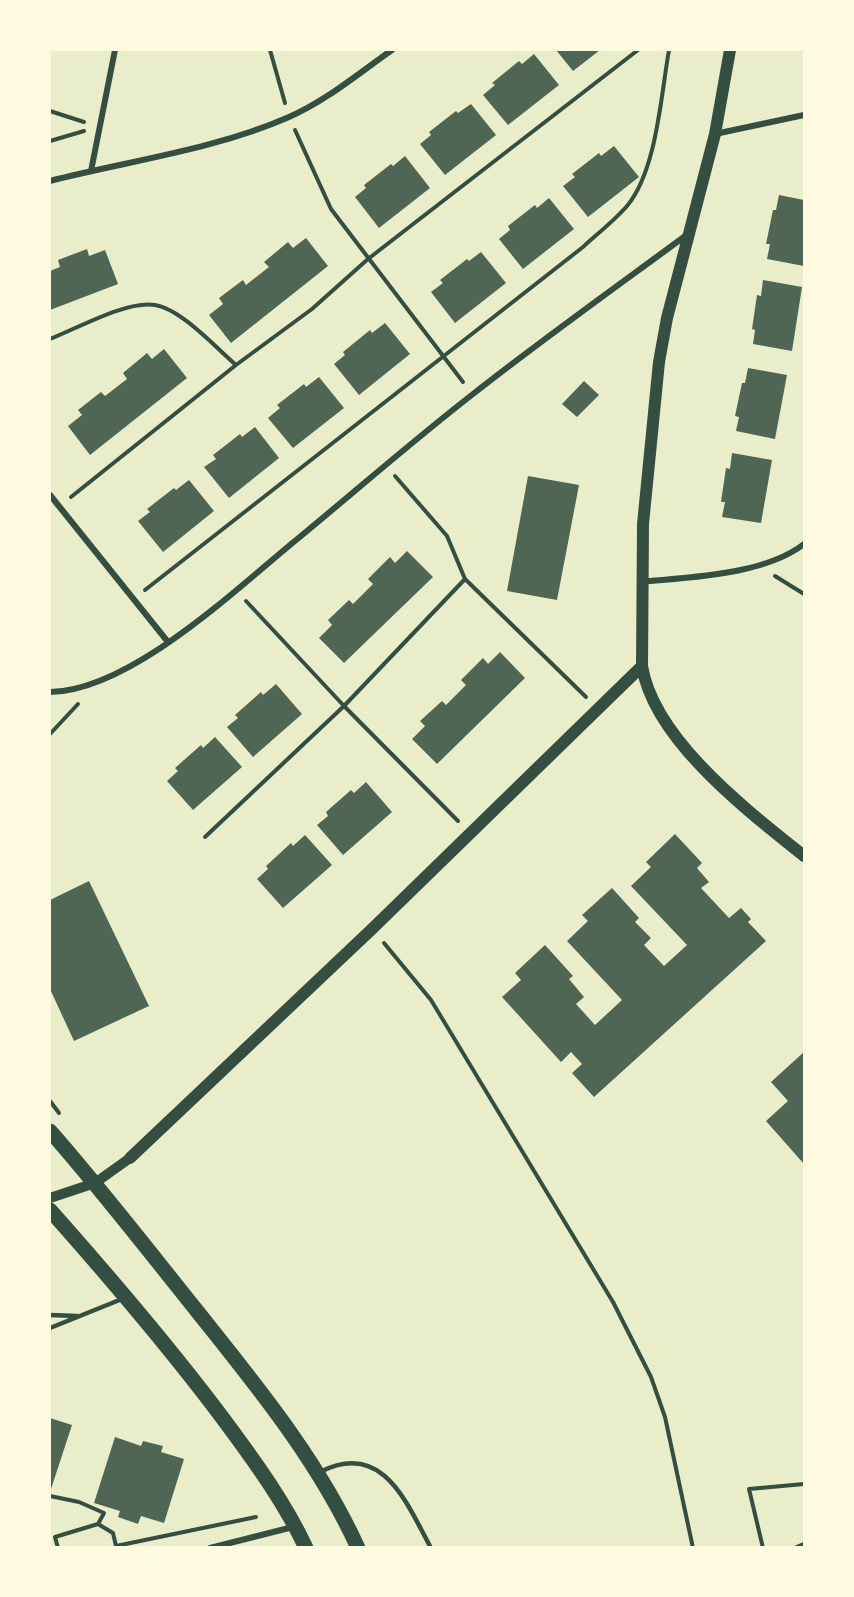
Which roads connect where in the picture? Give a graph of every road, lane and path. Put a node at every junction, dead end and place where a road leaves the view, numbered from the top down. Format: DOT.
graph roads {
  1 [pos="115,50"];
  2 [pos="270,50"];
  3 [pos="392,50"];
  4 [pos="638,50"];
  5 [pos="669,50"];
  6 [pos="730,50"];
  7 [pos="50,111"];
  8 [pos="804,115"];
  9 [pos="289,117"];
  10 [pos="100,127"];
  11 [pos="715,135"];
  12 [pos="50,141"];
  13 [pos="91,171"];
  14 [pos="50,181"];
  15 [pos="689,233"];
  16 [pos="368,260"];
  17 [pos="50,339"];
  18 [pos="442,355"];
  19 [pos="236,365"];
  20 [pos="472,394"];
  21 [pos="386,466"];
  22 [pos="50,495"];
  23 [pos="58,506"];
  24 [pos="804,544"];
  25 [pos="757,565"];
  26 [pos="465,579"];
  27 [pos="641,582"];
  28 [pos="236,590"];
  29 [pos="804,594"];
  30 [pos="132,600"];
  31 [pos="168,642"];
  32 [pos="642,666"];
  33 [pos="50,692"];
  34 [pos="78,704"];
  35 [pos="344,706"];
  36 [pos="599,709"];
  37 [pos="50,734"];
  38 [pos="471,834"];
  39 [pos="204,837"];
  40 [pos="804,856"];
  41 [pos="372,929"];
  42 [pos="50,1131"];
  43 [pos="130,1158"];
  44 [pos="95,1183"];
  45 [pos="50,1198"];
  46 [pos="50,1210"];
  47 [pos="127,1297"];
  48 [pos="50,1315"];
  49 [pos="80,1316"];
  50 [pos="50,1328"];
  51 [pos="317,1473"];
  52 [pos="804,1484"];
  53 [pos="50,1496"];
  54 [pos="263,1516"];
  55 [pos="98,1524"];
  56 [pos="296,1526"];
  57 [pos="804,1545"];
  58 [pos="58,1548"];
  59 [pos="210,1548"];
  60 [pos="306,1548"];
  61 [pos="358,1548"];
  62 [pos="431,1548"];
  63 [pos="693,1548"];
  64 [pos="763,1548"];
  65 [pos="797,1548"];
  1 -- 10 [label="street"];
  2 -- 9 [label="path"];
  3 -- 9 [label="street"];
  4 -- 16 [label="path"];
  5 -- 18 [label="path"];
  6 -- 11 [label="main road"];
  7 -- 10 [label="path"];
  8 -- 11 [label="street"];
  9 -- 13 [label="street"];
  9 -- 16 [label="path"];
  10 -- 12 [label="path"];
  10 -- 13 [label="street"];
  11 -- 15 [label="main road"];
  13 -- 14 [label="street"];
  15 -- 20 [label="street"];
  15 -- 27 [label="main road"];
  16 -- 18 [label="path"];
  16 -- 19 [label="path"];
  17 -- 19 [label="path"];
  18 -- 20 [label="path"];
  18 -- 30 [label="path"];
  19 -- 23 [label="path"];
  20 -- 21 [label="street"];
  21 -- 26 [label="path"];
  21 -- 28 [label="street"];
  22 -- 23 [label="street"];
  23 -- 30 [label="street"];
  24 -- 25 [label="street"];
  25 -- 27 [label="street"];
  25 -- 29 [label="path"];
  26 -- 35 [label="path"];
  26 -- 36 [label="path"];
  27 -- 32 [label="main road"];
  28 -- 31 [label="street"];
  28 -- 35 [label="path"];
  30 -- 31 [label="street"];
  31 -- 33 [label="street"];
  32 -- 36 [label="main road"];
  32 -- 40 [label="main road"];
  34 -- 37 [label="path"];
  35 -- 38 [label="path"];
  35 -- 39 [label="path"];
  36 -- 38 [label="main road"];
  38 -- 41 [label="main road"];
  41 -- 43 [label="main road"];
  41 -- 63 [label="path"];
  42 -- 44 [label="main road"];
  43 -- 44 [label="street"];
  44 -- 45 [label="street"];
  44 -- 51 [label="main road"];
  46 -- 47 [label="main road"];
  47 -- 49 [label="lane"];
  47 -- 56 [label="main road"];
  48 -- 49 [label="lane"];
  49 -- 50 [label="lane"];
  51 -- 61 [label="main road"];
  51 -- 62 [label="lane"];
  52 -- 64 [label="path"];
  53 -- 55 [label="path"];
  54 -- 55 [label="path"];
  55 -- 58 [label="path"];
  56 -- 59 [label="street"];
  56 -- 60 [label="main road"];
  57 -- 65 [label="street"];
}
